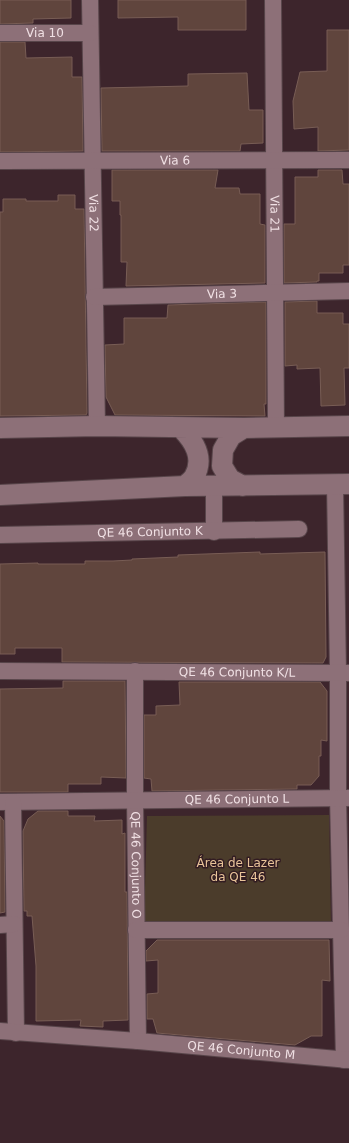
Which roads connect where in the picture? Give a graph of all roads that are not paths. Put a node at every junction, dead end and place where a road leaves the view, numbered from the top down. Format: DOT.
graph roads {
  1 [pos="90,0"];
  2 [pos="273,0"];
  3 [pos="0,33"];
  4 [pos="90,33"];
  5 [pos="92,160"];
  6 [pos="274,160"];
  7 [pos="349,160"];
  8 [pos="0,161"];
  9 [pos="349,291"];
  10 [pos="275,293"];
  11 [pos="94,297"];
  12 [pos="97,426"];
  13 [pos="349,426"];
  14 [pos="276,427"];
  15 [pos="0,428"];
  16 [pos="181,428"];
  17 [pos="244,428"];
  18 [pos="342,484"];
  19 [pos="185,486"];
  20 [pos="214,486"];
  21 [pos="243,486"];
  22 [pos="0,495"];
  23 [pos="299,529"];
  24 [pos="214,532"];
  25 [pos="0,536"];
  26 [pos="0,671"];
  27 [pos="136,671"];
  28 [pos="344,673"];
  29 [pos="344,798"];
  30 [pos="135,800"];
  31 [pos="6,802"];
  32 [pos="7,925"];
  33 [pos="136,930"];
  34 [pos="341,930"];
  35 [pos="8,1032"];
  36 [pos="138,1041"];
  37 [pos="347,1060"];
  1 -- 4 [label="street, Via 22"];
  2 -- 6 [label="street, Via 21"];
  3 -- 4 [label="street, Via 10"];
  4 -- 5 [label="street, Via 22"];
  5 -- 6 [label="street, Via 6"];
  5 -- 8 [label="street, Via 6"];
  5 -- 11 [label="street, Via 22"];
  6 -- 7 [label="street, Via 6"];
  6 -- 10 [label="street, Via 21"];
  9 -- 10 [label="street, Via 3"];
  10 -- 11 [label="street, Via 3"];
  10 -- 14 [label="street, Via 21"];
  11 -- 12 [label="street, Via 22"];
  12 -- 15 [label="street"];
  12 -- 16 [label="street"];
  13 -- 14 [label="street"];
  14 -- 17 [label="street"];
  16 -- 17 [label="street"];
  16 -- 19 [label="street"];
  17 -- 21 [label="street"];
  18 -- 21 [label="street"];
  18 -- 28 [label="street"];
  19 -- 20 [label="street"];
  19 -- 22 [label="street"];
  20 -- 21 [label="street"];
  20 -- 24 [label="street"];
  23 -- 24 [label="street, QE 46 Conjunto K"];
  24 -- 25 [label="street, QE 46 Conjunto K"];
  26 -- 27 [label="street, QE 46 Conjunto K/L"];
  27 -- 28 [label="street, QE 46 Conjunto K/L"];
  27 -- 30 [label="street, QE 46 Conjunto O"];
  28 -- 29 [label="street"];
  29 -- 30 [label="street, QE 46 Conjunto L"];
  29 -- 34 [label="street"];
  30 -- 31 [label="street, QE 46 Conjunto L"];
  30 -- 33 [label="street, QE 46 Conjunto O"];
  31 -- 32 [label="street"];
  32 -- 35 [label="street"];
  33 -- 34 [label="street"];
  33 -- 36 [label="street, QE 46 Conjunto O"];
  34 -- 37 [label="street"];
  35 -- 36 [label="street"];
  36 -- 37 [label="street, QE 46 Conjunto M"];
}
